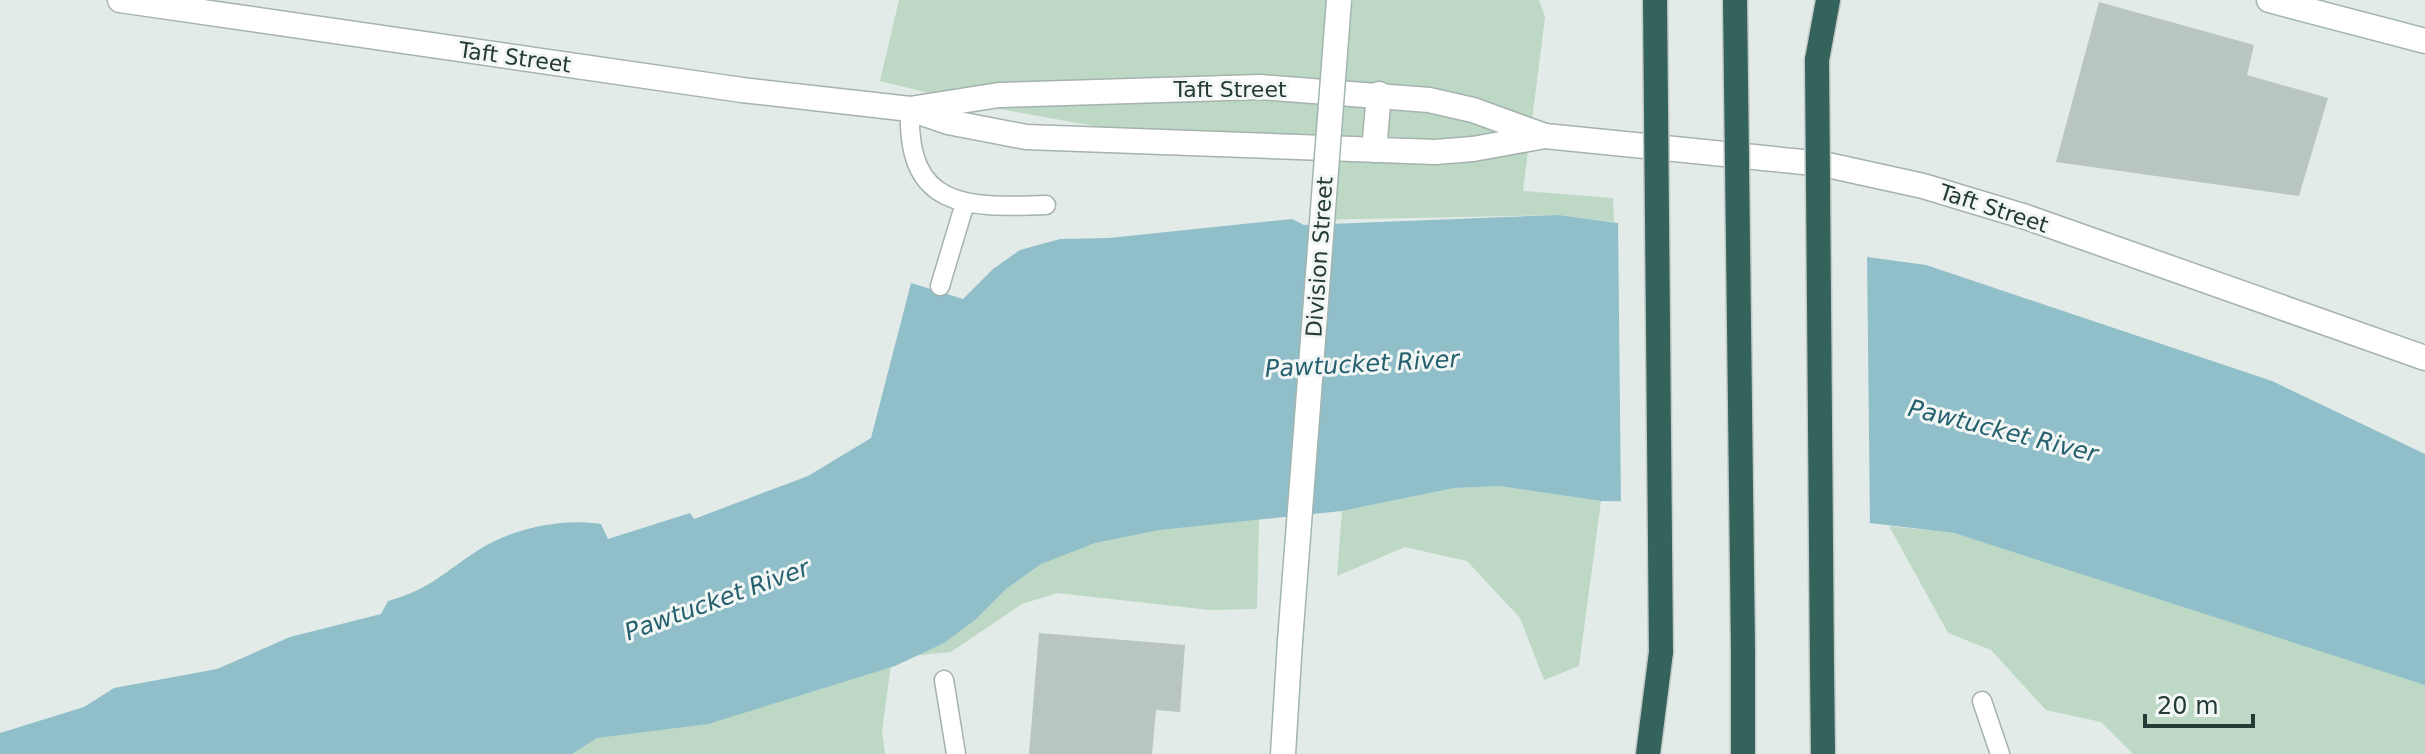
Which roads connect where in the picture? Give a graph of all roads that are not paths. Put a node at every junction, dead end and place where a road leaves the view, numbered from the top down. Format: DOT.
graph roads {
  1 [pos="120,0"];
  2 [pos="1339,0"];
  3 [pos="1655,0"];
  4 [pos="1735,0"];
  5 [pos="1817,0"];
  6 [pos="1828,0"];
  7 [pos="2269,0"];
  8 [pos="2425,41"];
  9 [pos="1817,60"];
  10 [pos="1379,94"];
  11 [pos="910,109"];
  12 [pos="1545,136"];
  13 [pos="1374,150"];
  14 [pos="965,203"];
  15 [pos="1046,205"];
  16 [pos="940,286"];
  17 [pos="2425,358"];
  18 [pos="1661,652"];
  19 [pos="944,680"];
  20 [pos="1982,701"];
  21 [pos="956,754"];
  22 [pos="1283,754"];
  23 [pos="1648,754"];
  24 [pos="1661,754"];
  25 [pos="1743,754"];
  26 [pos="1823,754"];
  27 [pos="2000,754"];
  1 -- 11 [label="street, Taft Street"];
  2 -- 22 [label="street, Division Street, bridge"];
  3 -- 18 [label="highway, bridge"];
  4 -- 25 [label="highway, bridge"];
  5 -- 9 [label="highway"];
  6 -- 9 [label="highway"];
  7 -- 8 [label="street"];
  9 -- 26 [label="highway, bridge"];
  10 -- 11 [label="street, Taft Street"];
  10 -- 12 [label="street, Taft Street"];
  10 -- 13 [label="street"];
  11 -- 13 [label="street, Taft Street"];
  11 -- 14 [label="lane"];
  12 -- 13 [label="street, Taft Street"];
  12 -- 17 [label="street, Taft Street"];
  14 -- 15 [label="lane"];
  14 -- 16 [label="lane"];
  18 -- 23 [label="highway"];
  18 -- 24 [label="highway"];
  19 -- 21 [label="lane"];
  20 -- 27 [label="lane"];
}
